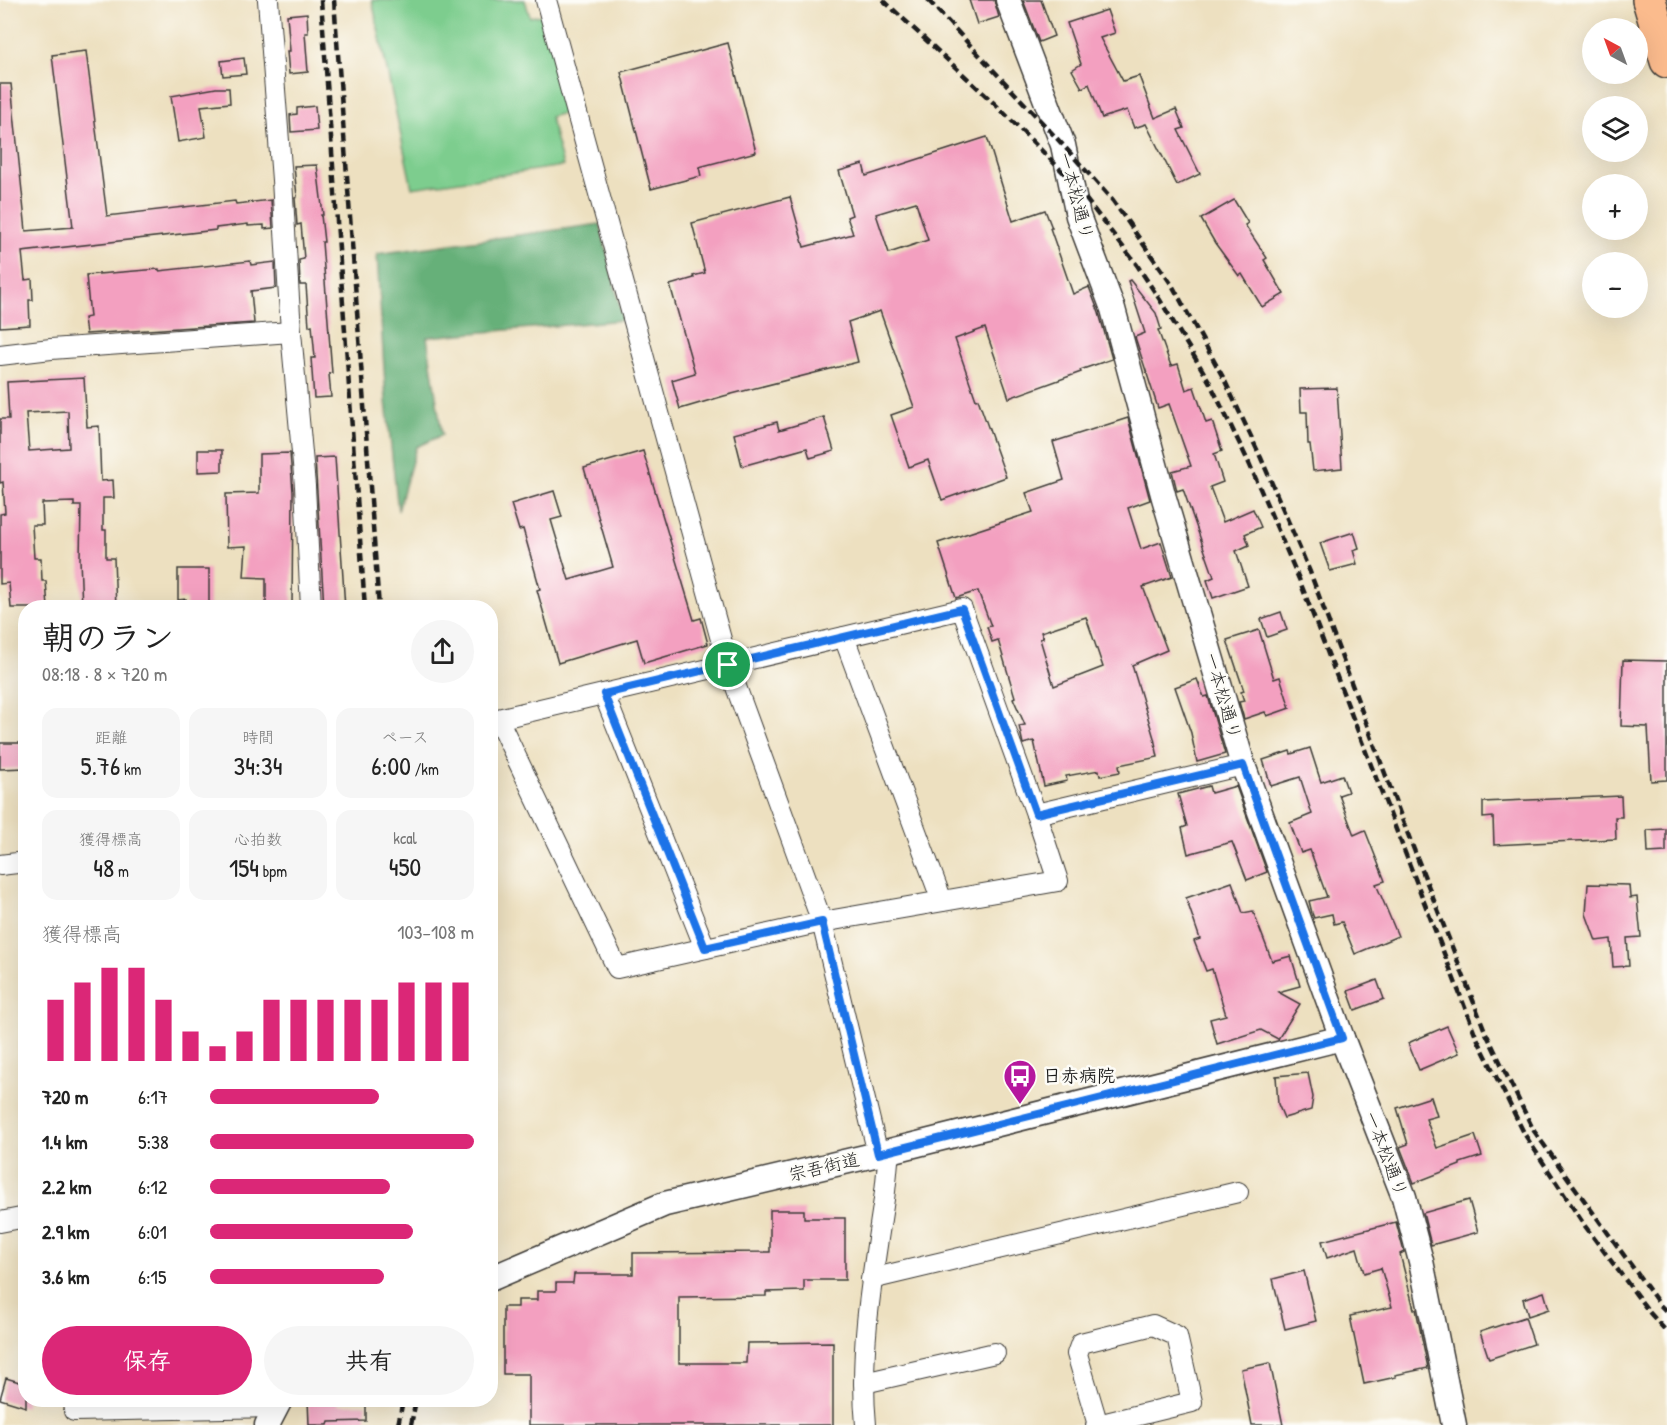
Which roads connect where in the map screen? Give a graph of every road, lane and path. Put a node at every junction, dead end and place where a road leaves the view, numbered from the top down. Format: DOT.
graph roads {
  1 [pos="268,0"];
  2 [pos="546,0"];
  3 [pos="1008,0"];
  4 [pos="1649,0"];
  5 [pos="1667,62"];
  6 [pos="291,332"];
  7 [pos="0,355"];
  8 [pos="311,600"];
  9 [pos="844,637"];
  10 [pos="728,665"];
  11 [pos="604,694"];
  12 [pos="1243,765"];
  13 [pos="1036,814"];
  14 [pos="18,863"];
  15 [pos="0,865"];
  16 [pos="942,901"];
  17 [pos="822,922"];
  18 [pos="705,948"];
  19 [pos="1342,1038"];
  20 [pos="883,1153"];
  21 [pos="1238,1192"];
  22 [pos="18,1219"];
  23 [pos="0,1222"];
  24 [pos="498,1276"];
  25 [pos="871,1279"];
  26 [pos="994,1353"];
  27 [pos="864,1383"];
  28 [pos="74,1411"];
  29 [pos="274,1411"];
  30 [pos="866,1425"];
  31 [pos="1097,1425"];
  32 [pos="1454,1425"];
  1 -- 6 [label="street"];
  2 -- 10 [label="street"];
  3 -- 12 [label="street, 一本松通り"];
  4 -- 5 [label="highway"];
  6 -- 7 [label="street"];
  6 -- 8 [label="street"];
  9 -- 10 [label="street"];
  9 -- 13 [label="street"];
  9 -- 16 [label="street"];
  10 -- 11 [label="street"];
  10 -- 17 [label="street"];
  11 -- 18 [label="street"];
  11 -- 18 [label="street"];
  12 -- 13 [label="street"];
  12 -- 19 [label="street, 一本松通り"];
  13 -- 16 [label="street"];
  14 -- 15 [label="street"];
  16 -- 17 [label="street"];
  17 -- 18 [label="street"];
  17 -- 20 [label="street"];
  19 -- 20 [label="street, 宗吾街道"];
  19 -- 32 [label="street, 一本松通り"];
  20 -- 24 [label="street, 宗吾街道"];
  20 -- 25 [label="street"];
  21 -- 25 [label="street"];
  22 -- 23 [label="street"];
  25 -- 27 [label="street"];
  26 -- 27 [label="street"];
  27 -- 30 [label="street"];
  28 -- 29 [label="street"];
  31 -- 31 [label="street"];
}
